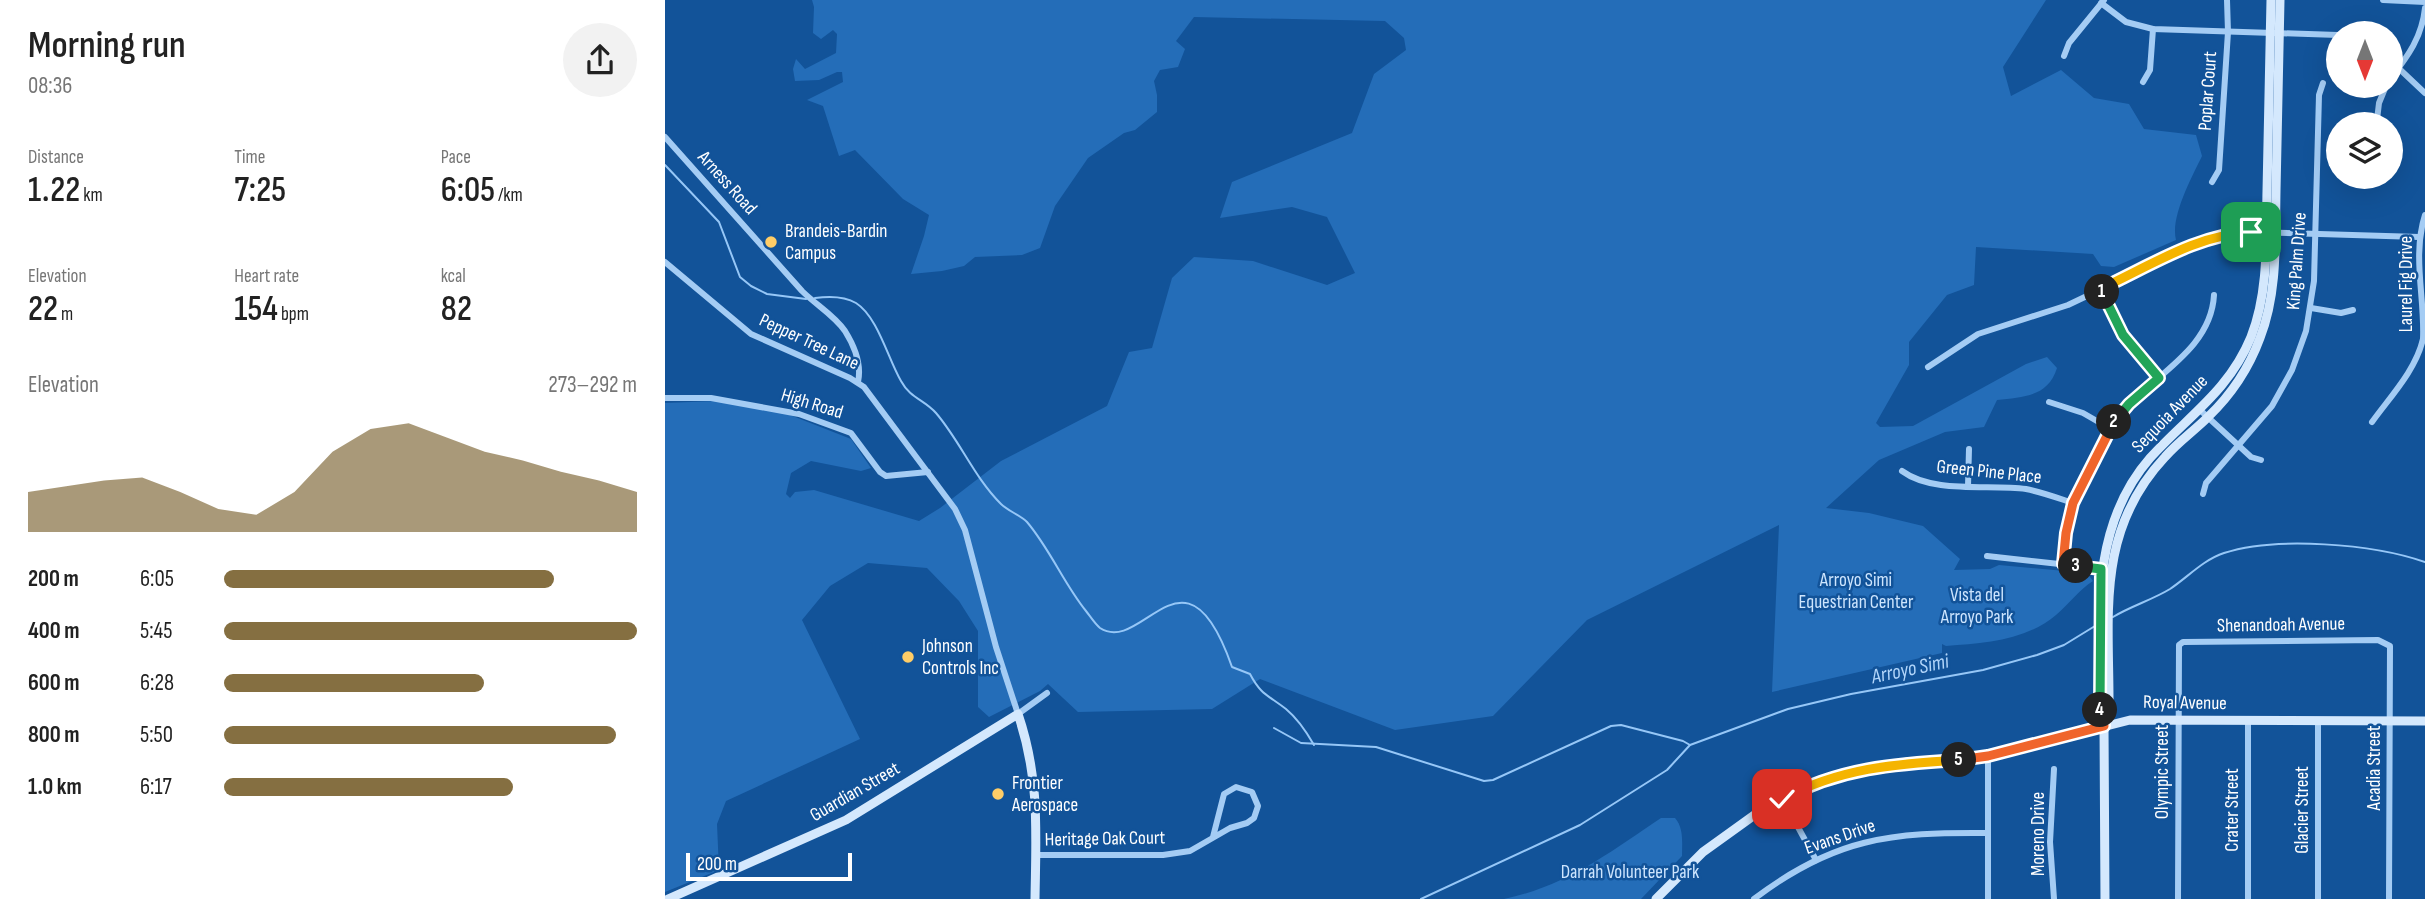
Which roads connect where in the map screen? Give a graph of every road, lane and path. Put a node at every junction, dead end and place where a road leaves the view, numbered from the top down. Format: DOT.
graph roads {
  1 [pos="2227,0"];
  2 [pos="2271,0"];
  3 [pos="2280,0"];
  4 [pos="2383,0"];
  5 [pos="2103,2"];
  6 [pos="2425,2"];
  7 [pos="2425,8"];
  8 [pos="2153,29"];
  9 [pos="2228,32"];
  10 [pos="2275,33"];
  11 [pos="2326,35"];
  12 [pos="2064,56"];
  13 [pos="2403,62"];
  14 [pos="2403,72"];
  15 [pos="2143,82"];
  16 [pos="2323,83"];
  17 [pos="2425,93"];
  18 [pos="665,137"];
  19 [pos="2212,182"];
  20 [pos="2425,215"];
  21 [pos="2270,232"];
  22 [pos="2316,233"];
  23 [pos="2420,237"];
  24 [pos="665,262"];
  25 [pos="2100,289"];
  26 [pos="2214,295"];
  27 [pos="2311,308"];
  28 [pos="2353,310"];
  29 [pos="2425,321"];
  30 [pos="1928,367"];
  31 [pos="2159,378"];
  32 [pos="858,382"];
  33 [pos="665,398"];
  34 [pos="2049,402"];
  35 [pos="2204,414"];
  36 [pos="2372,422"];
  37 [pos="2109,428"];
  38 [pos="2238,446"];
  39 [pos="1969,449"];
  40 [pos="2262,460"];
  41 [pos="1902,471"];
  42 [pos="928,472"];
  43 [pos="1968,486"];
  44 [pos="2203,494"];
  45 [pos="2073,503"];
  46 [pos="1987,556"];
  47 [pos="2063,564"];
  48 [pos="2106,569"];
  49 [pos="2383,641"];
  50 [pos="2179,645"];
  51 [pos="1047,693"];
  52 [pos="1018,714"];
  53 [pos="2178,720"];
  54 [pos="2318,720"];
  55 [pos="2248,721"];
  56 [pos="2389,721"];
  57 [pos="2425,721"];
  58 [pos="2104,726"];
  59 [pos="1988,756"];
  60 [pos="2055,769"];
  61 [pos="1782,799"];
  62 [pos="1988,833"];
  63 [pos="1213,837"];
  64 [pos="1035,855"];
  65 [pos="1816,860"];
  66 [pos="668,899"];
  67 [pos="1035,899"];
  68 [pos="1656,899"];
  69 [pos="1754,899"];
  70 [pos="1988,899"];
  71 [pos="2054,899"];
  72 [pos="2105,899"];
  73 [pos="2178,899"];
  74 [pos="2248,899"];
  75 [pos="2318,899"];
  76 [pos="2389,899"];
  1 -- 9 [label="street, Poplar Court"];
  2 -- 10 [label="main road, Sequoia Avenue"];
  3 -- 10 [label="main road, Sequoia Avenue"];
  4 -- 6 [label="street"];
  5 -- 8 [label="street"];
  5 -- 12 [label="street"];
  7 -- 13 [label="street"];
  8 -- 9 [label="street"];
  8 -- 15 [label="street"];
  9 -- 10 [label="street"];
  9 -- 19 [label="street, Poplar Court"];
  10 -- 11 [label="street"];
  10 -- 21 [label="main road, Sequoia Avenue"];
  14 -- 17 [label="street"];
  16 -- 22 [label="street, King Palm Drive"];
  18 -- 32 [label="street, Arness Road"];
  20 -- 23 [label="street, Laurel Fig Drive"];
  21 -- 22 [label="street"];
  21 -- 25 [label="street"];
  21 -- 35 [label="main road, Sequoia Avenue"];
  22 -- 23 [label="street"];
  22 -- 27 [label="street, King Palm Drive"];
  23 -- 29 [label="street, Laurel Fig Drive"];
  24 -- 32 [label="street, Pepper Tree Lane"];
  25 -- 30 [label="street"];
  25 -- 31 [label="street"];
  26 -- 31 [label="street"];
  27 -- 28 [label="street"];
  27 -- 38 [label="street, King Palm Drive"];
  29 -- 36 [label="street, Laurel Fig Drive"];
  31 -- 37 [label="street"];
  32 -- 42 [label="street, Pepper Tree Lane"];
  33 -- 42 [label="street, High Road"];
  34 -- 37 [label="street"];
  35 -- 38 [label="street"];
  35 -- 48 [label="main road, Sequoia Avenue"];
  37 -- 45 [label="street"];
  38 -- 40 [label="street"];
  38 -- 44 [label="street, King Palm Drive"];
  39 -- 43 [label="street"];
  41 -- 43 [label="street, Green Pine Place"];
  42 -- 52 [label="street, Pepper Tree Lane"];
  43 -- 45 [label="street, Green Pine Place"];
  45 -- 47 [label="street"];
  46 -- 47 [label="street"];
  47 -- 48 [label="street"];
  48 -- 58 [label="main road, Sequoia Avenue"];
  48 -- 58 [label="main road, Sequoia Avenue"];
  49 -- 50 [label="street, Shenandoah Avenue"];
  49 -- 56 [label="street, Acadia Street"];
  50 -- 53 [label="street, Olympic Street"];
  51 -- 52 [label="street, Guardian Street"];
  52 -- 64 [label="main road"];
  52 -- 66 [label="main road, Guardian Street"];
  53 -- 55 [label="main road, Royal Avenue"];
  53 -- 58 [label="main road, Royal Avenue"];
  53 -- 73 [label="street, Olympic Street"];
  54 -- 55 [label="main road, Royal Avenue"];
  54 -- 56 [label="main road, Royal Avenue"];
  54 -- 75 [label="street, Glacier Street"];
  55 -- 74 [label="street, Crater Street"];
  56 -- 57 [label="main road, Royal Avenue"];
  56 -- 76 [label="street, Acadia Street"];
  58 -- 59 [label="main road, Royal Avenue"];
  58 -- 72 [label="main road, Sequoia Avenue"];
  59 -- 61 [label="main road, Royal Avenue"];
  59 -- 62 [label="street"];
  60 -- 71 [label="street, Moreno Drive"];
  61 -- 65 [label="street"];
  61 -- 68 [label="main road, Royal Avenue"];
  62 -- 65 [label="street, Evans Drive"];
  62 -- 70 [label="street"];
  63 -- 63 [label="street, Heritage Oak Court"];
  63 -- 64 [label="street, Heritage Oak Court"];
  64 -- 67 [label="main road"];
  65 -- 69 [label="street, Evans Drive"];
}
